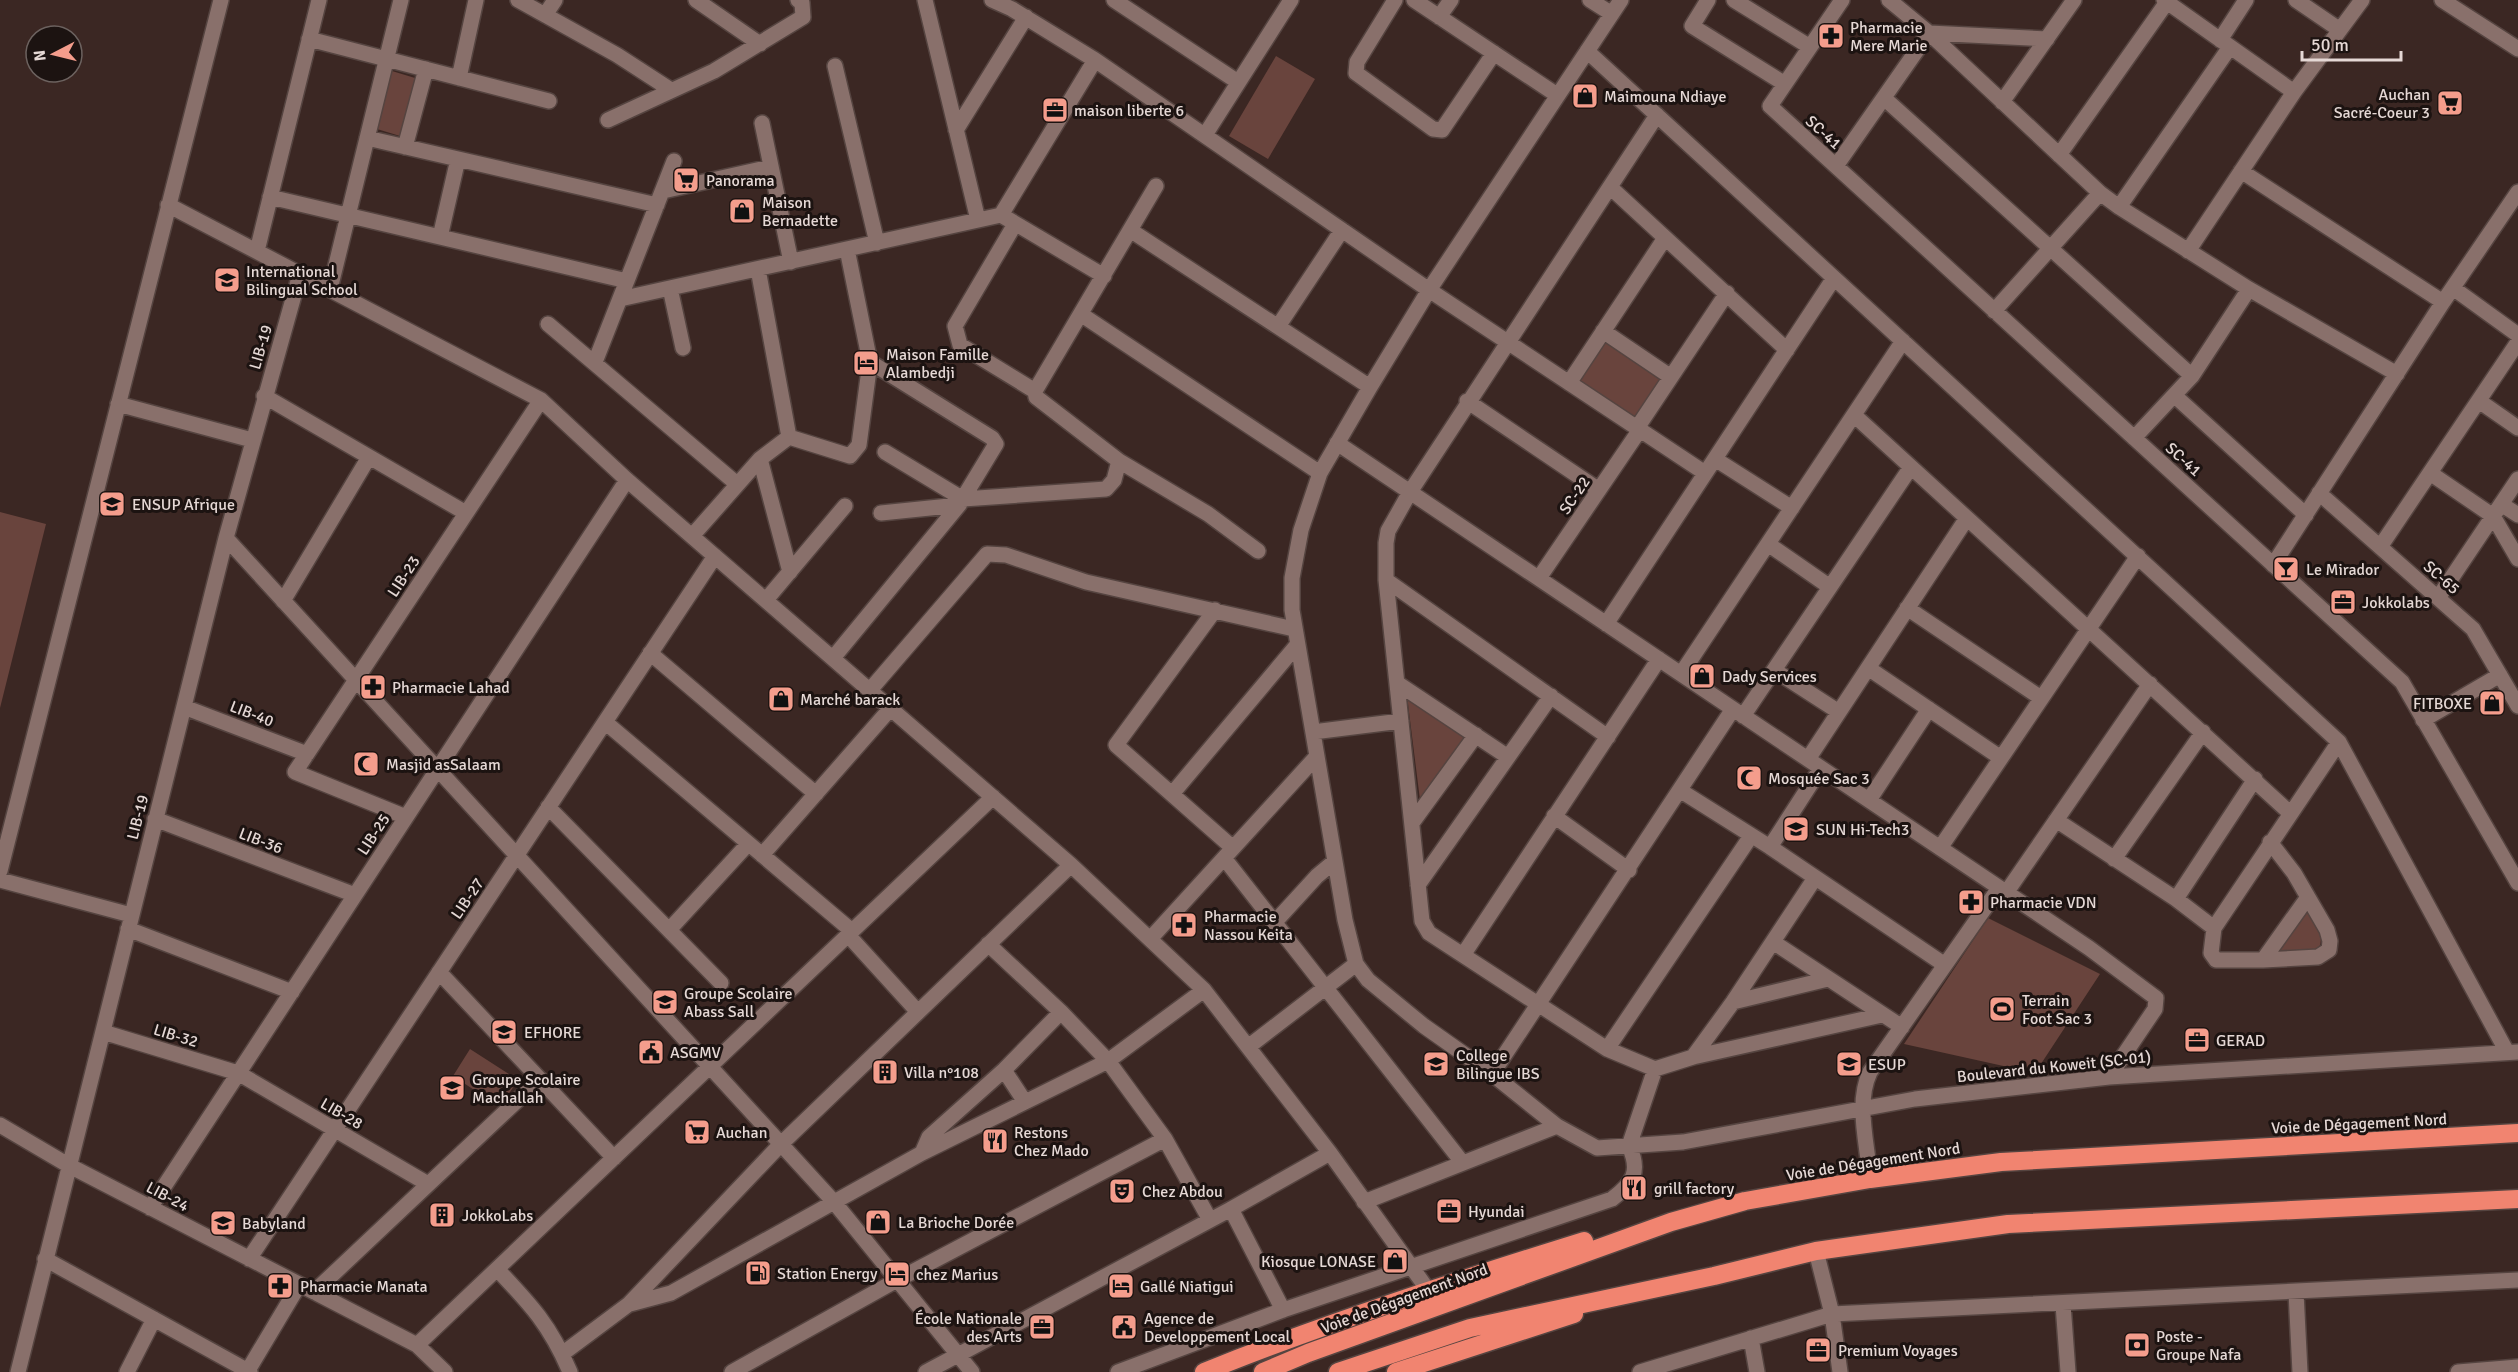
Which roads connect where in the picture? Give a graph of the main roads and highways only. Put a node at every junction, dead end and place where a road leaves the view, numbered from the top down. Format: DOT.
graph roads {
  1 [pos="2518,1133"];
  2 [pos="2518,1199"];
  3 [pos="1671,1222"];
  4 [pos="1625,1295"];
  5 [pos="1204,1372"];
  6 [pos="1263,1372"];
  7 [pos="1338,1372"];
  8 [pos="1396,1372"];
  1 -- 3 [label="highway, Voie de Dégagement Nord"];
  2 -- 4 [label="highway"];
  3 -- 5 [label="highway"];
  3 -- 6 [label="highway, Voie de Dégagement Nord"];
  4 -- 7 [label="highway"];
  4 -- 8 [label="highway"];
}
